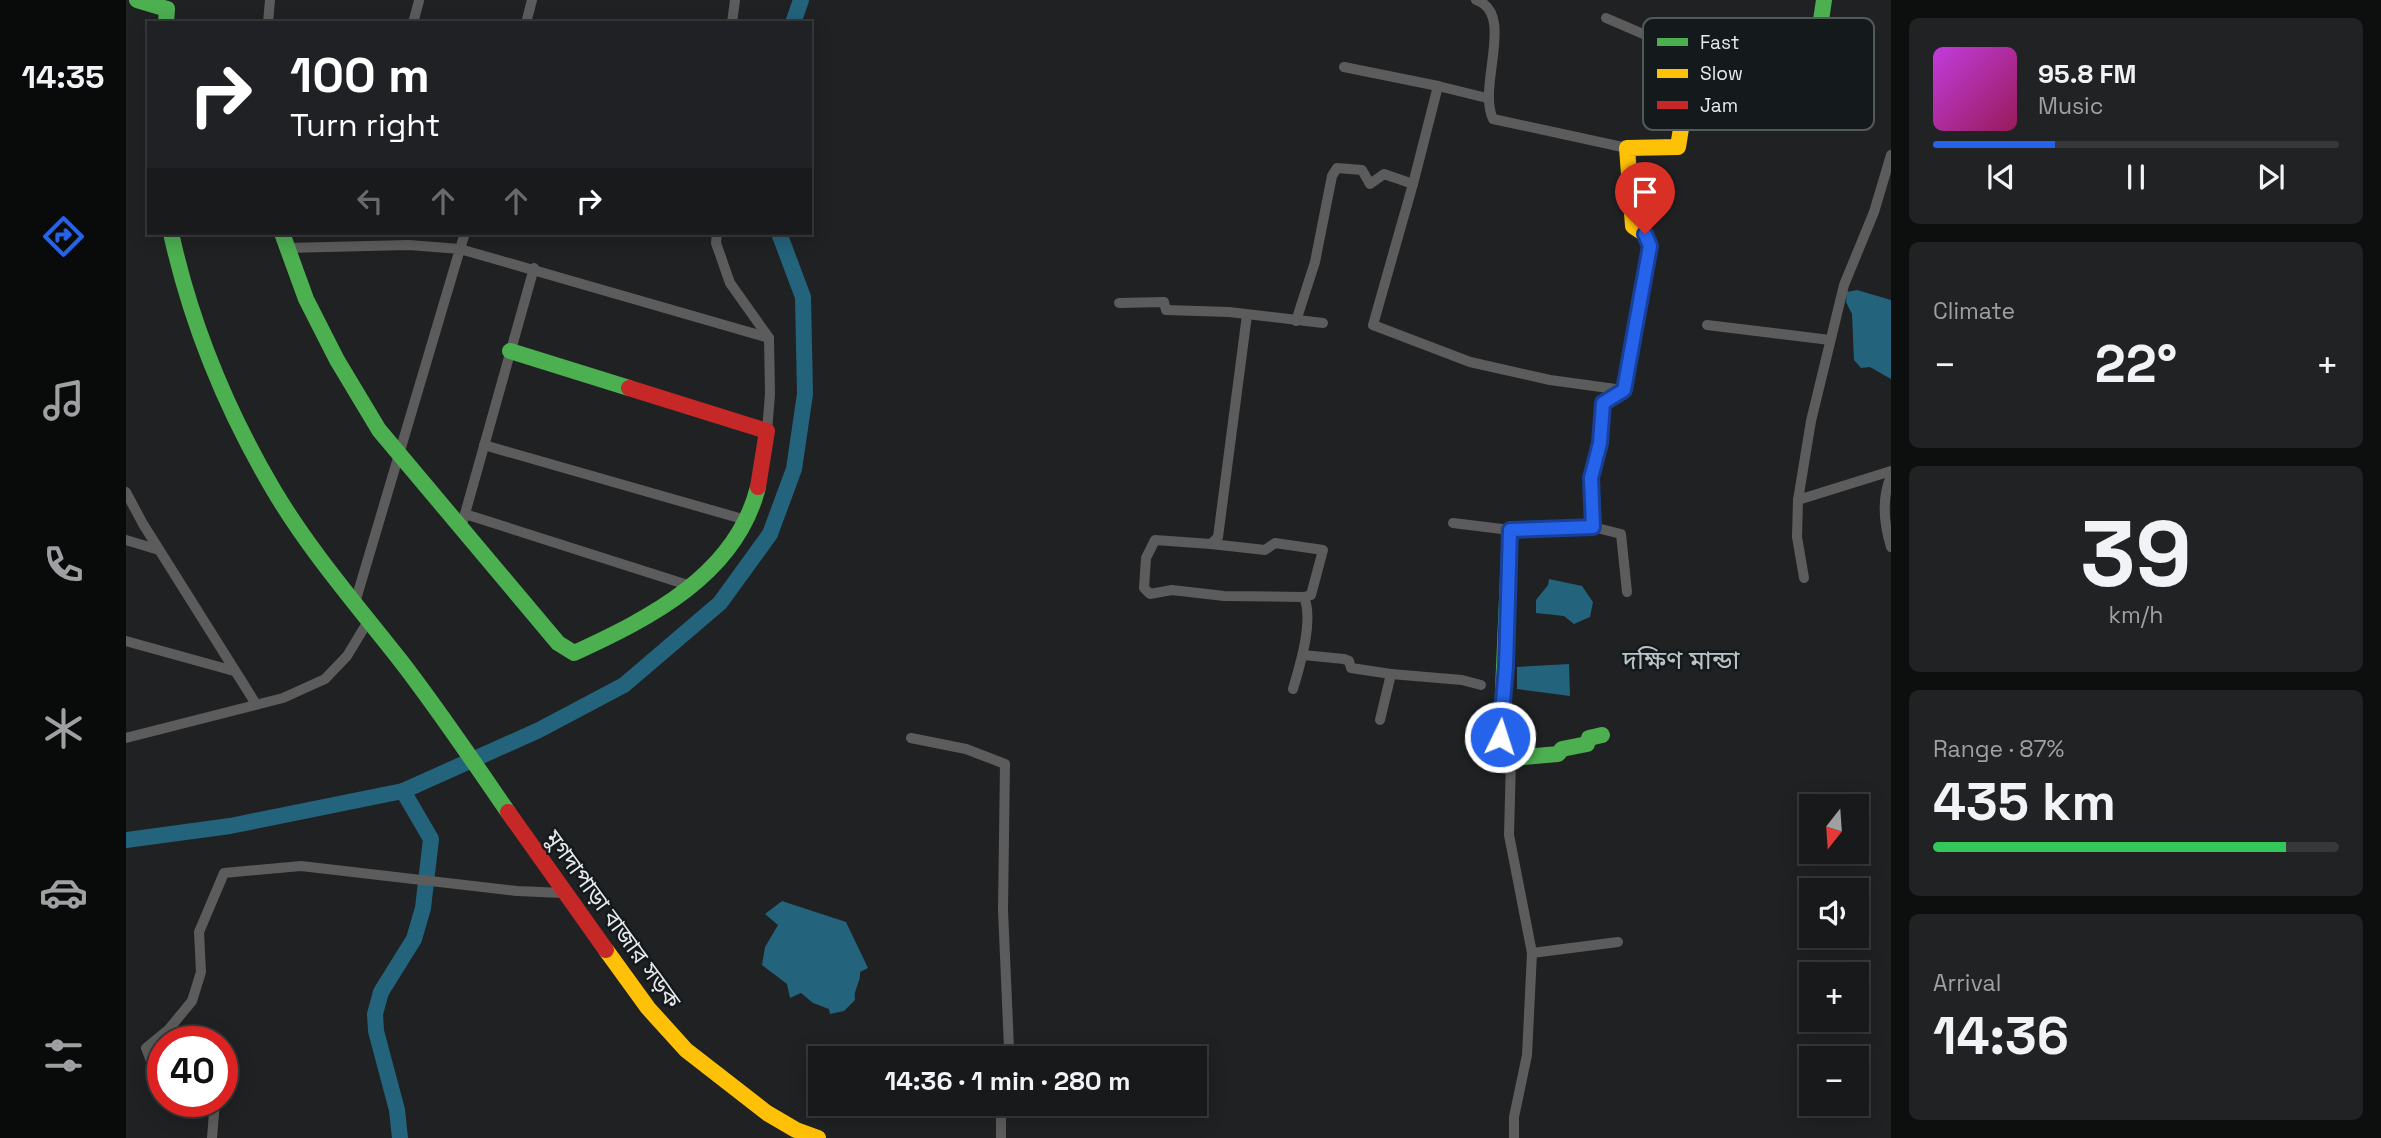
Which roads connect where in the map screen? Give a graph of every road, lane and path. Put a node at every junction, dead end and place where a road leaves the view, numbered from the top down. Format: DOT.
graph roads {
  1 [pos="138,0"];
  2 [pos="270,0"];
  3 [pos="532,0"];
  4 [pos="735,0"];
  5 [pos="1476,0"];
  6 [pos="1824,0"];
  7 [pos="419,1"];
  8 [pos="167,10"];
  9 [pos="1606,18"];
  10 [pos="1822,18"];
  11 [pos="268,21"];
  12 [pos="414,21"];
  13 [pos="527,21"];
  14 [pos="732,21"];
  15 [pos="1643,34"];
  16 [pos="1344,67"];
  17 [pos="1438,86"];
  18 [pos="1487,98"];
  19 [pos="1681,130"];
  20 [pos="1627,148"];
  21 [pos="1891,155"];
  22 [pos="1413,184"];
  23 [pos="172,235"];
  24 [pos="406,235"];
  25 [pos="464,235"];
  26 [pos="717,235"];
  27 [pos="284,240"];
  28 [pos="409,246"];
  29 [pos="460,249"];
  30 [pos="534,268"];
  31 [pos="1119,303"];
  32 [pos="1247,315"];
  33 [pos="1296,321"];
  34 [pos="1323,323"];
  35 [pos="1707,325"];
  36 [pos="769,338"];
  37 [pos="1830,340"];
  38 [pos="510,351"];
  39 [pos="1624,390"];
  40 [pos="767,432"];
  41 [pos="484,445"];
  42 [pos="400,454"];
  43 [pos="1891,471"];
  44 [pos="1891,476"];
  45 [pos="126,492"];
  46 [pos="1798,500"];
  47 [pos="746,520"];
  48 [pos="463,521"];
  49 [pos="1453,523"];
  50 [pos="1593,527"];
  51 [pos="1510,530"];
  52 [pos="126,540"];
  53 [pos="1210,544"];
  54 [pos="1891,547"];
  55 [pos="159,550"];
  56 [pos="1804,578"];
  57 [pos="694,587"];
  58 [pos="1627,592"];
  59 [pos="1304,597"];
  60 [pos="354,606"];
  61 [pos="367,623"];
  62 [pos="126,641"];
  63 [pos="1303,655"];
  64 [pos="234,671"];
  65 [pos="1391,674"];
  66 [pos="1481,685"];
  67 [pos="1293,689"];
  68 [pos="256,704"];
  69 [pos="1380,720"];
  70 [pos="1602,735"];
  71 [pos="126,738"];
  72 [pos="911,738"];
  73 [pos="1511,759"];
  74 [pos="563,892"];
  75 [pos="1618,942"];
  76 [pos="1532,953"];
  77 [pos="172,1026"];
  78 [pos="1009,1046"];
  79 [pos="1001,1116"];
  80 [pos="214,1117"];
  81 [pos="212,1138"];
  82 [pos="818,1138"];
  83 [pos="1001,1138"];
  84 [pos="1514,1138"];
  1 -- 8 [label="street"];
  2 -- 11 [label="street"];
  3 -- 13 [label="street"];
  4 -- 14 [label="street"];
  5 -- 18 [label="street"];
  6 -- 10 [label="street"];
  7 -- 12 [label="street"];
  9 -- 15 [label="street"];
  16 -- 17 [label="street"];
  17 -- 18 [label="street"];
  17 -- 22 [label="street"];
  18 -- 20 [label="street"];
  19 -- 20 [label="street"];
  20 -- 39 [label="street"];
  21 -- 37 [label="street"];
  22 -- 33 [label="street"];
  22 -- 39 [label="street"];
  23 -- 60 [label="street, মুগদাপাড়া বাজার সড়ক"];
  24 -- 28 [label="street"];
  25 -- 29 [label="street"];
  26 -- 36 [label="street"];
  27 -- 28 [label="street"];
  27 -- 42 [label="street"];
  28 -- 29 [label="street"];
  29 -- 30 [label="street"];
  29 -- 42 [label="street"];
  30 -- 36 [label="street"];
  30 -- 38 [label="street"];
  31 -- 32 [label="street"];
  32 -- 33 [label="street"];
  32 -- 53 [label="street"];
  33 -- 34 [label="street"];
  35 -- 37 [label="street"];
  36 -- 40 [label="street"];
  37 -- 46 [label="street"];
  38 -- 40 [label="street"];
  38 -- 41 [label="street"];
  39 -- 50 [label="street"];
  40 -- 47 [label="street"];
  41 -- 47 [label="street"];
  41 -- 48 [label="street"];
  42 -- 48 [label="street"];
  42 -- 60 [label="street"];
  43 -- 46 [label="street"];
  44 -- 54 [label="street"];
  45 -- 55 [label="street"];
  46 -- 56 [label="street"];
  47 -- 57 [label="street"];
  48 -- 57 [label="street"];
  48 -- 57 [label="street"];
  49 -- 51 [label="street"];
  50 -- 51 [label="street"];
  50 -- 58 [label="street"];
  51 -- 73 [label="street"];
  52 -- 55 [label="street"];
  53 -- 59 [label="street"];
  53 -- 59 [label="street"];
  55 -- 64 [label="street"];
  59 -- 63 [label="street"];
  60 -- 61 [label="street, মুগদাপাড়া বাজার সড়ক"];
  61 -- 68 [label="street"];
  61 -- 74 [label="street, মুগদাপাড়া বাজার সড়ক"];
  62 -- 64 [label="street"];
  63 -- 65 [label="street"];
  63 -- 67 [label="street"];
  64 -- 68 [label="street"];
  65 -- 66 [label="street"];
  65 -- 69 [label="street"];
  68 -- 71 [label="street"];
  70 -- 73 [label="street"];
  72 -- 78 [label="street"];
  73 -- 76 [label="street"];
  74 -- 77 [label="street"];
  74 -- 82 [label="street, মুগদাপাড়া বাজার সড়ক"];
  75 -- 76 [label="street"];
  76 -- 84 [label="street"];
  79 -- 83 [label="street"];
  80 -- 81 [label="street"];
}
